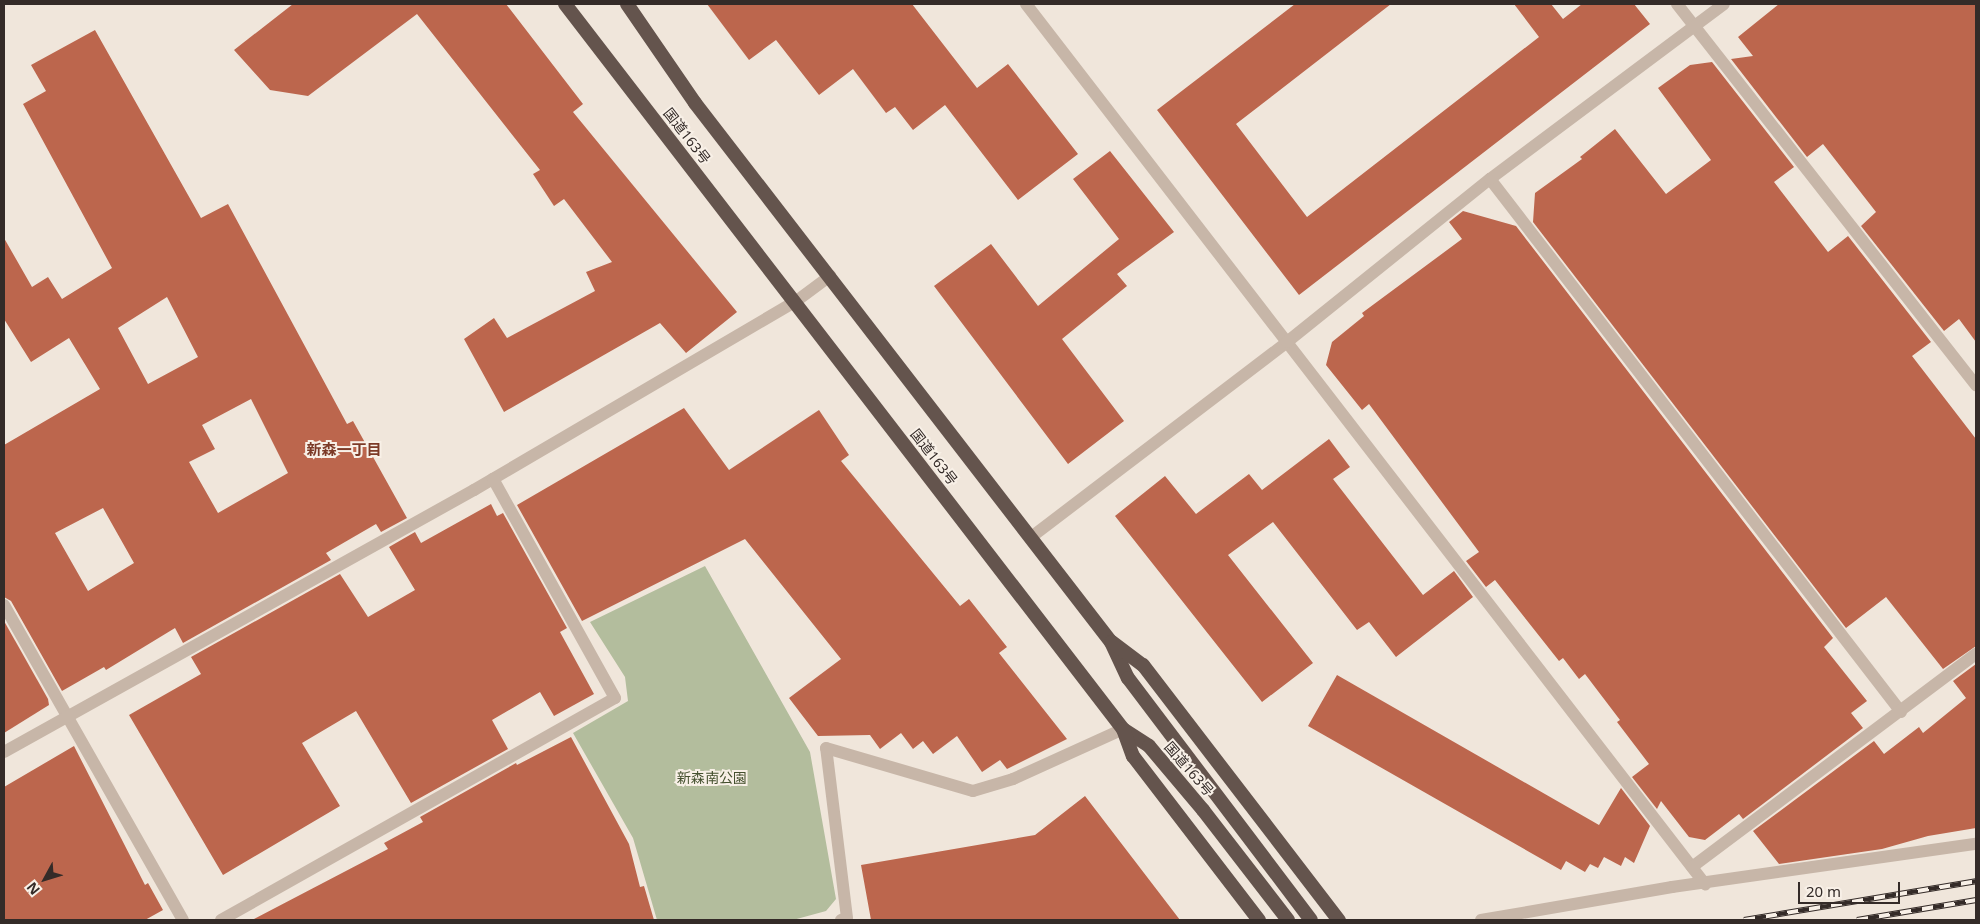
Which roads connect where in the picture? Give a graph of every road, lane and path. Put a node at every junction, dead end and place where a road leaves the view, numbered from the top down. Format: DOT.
graph roads {
  1 [pos="565,4"];
  2 [pos="1026,4"];
  3 [pos="1677,4"];
  4 [pos="1724,4"];
  5 [pos="632,5"];
  6 [pos="1694,27"];
  7 [pos="1490,179"];
  8 [pos="830,276"];
  9 [pos="794,302"];
  10 [pos="1287,342"];
  11 [pos="1976,386"];
  12 [pos="494,479"];
  13 [pos="1030,538"];
  14 [pos="4,604"];
  15 [pos="1111,642"];
  16 [pos="1976,654"];
  17 [pos="1901,712"];
  18 [pos="68,716"];
  19 [pos="1123,729"];
  20 [pos="4,752"];
  21 [pos="1976,844"];
  22 [pos="1692,867"];
  23 [pos="1705,884"];
  24 [pos="182,920"];
  25 [pos="220,920"];
  26 [pos="840,920"];
  27 [pos="1259,920"];
  28 [pos="1288,920"];
  29 [pos="1311,920"];
  30 [pos="1339,920"];
  31 [pos="1481,920"];
  1 -- 9 [label="highway, 国道163号"];
  2 -- 10 [label="street"];
  3 -- 6 [label="street"];
  4 -- 6 [label="street"];
  5 -- 8 [label="highway, 国道163号"];
  6 -- 7 [label="street"];
  6 -- 11 [label="street"];
  7 -- 10 [label="street"];
  7 -- 17 [label="street"];
  8 -- 9 [label="street"];
  8 -- 13 [label="highway, 国道163号"];
  9 -- 12 [label="street"];
  9 -- 19 [label="highway, 国道163号"];
  10 -- 13 [label="street"];
  10 -- 22 [label="street"];
  12 -- 18 [label="street"];
  12 -- 25 [label="street"];
  13 -- 15 [label="highway, 国道163号"];
  14 -- 18 [label="street"];
  15 -- 29 [label="highway, 国道163号"];
  15 -- 30 [label="highway"];
  16 -- 17 [label="street"];
  17 -- 22 [label="street"];
  18 -- 20 [label="street"];
  18 -- 24 [label="street"];
  19 -- 26 [label="street"];
  19 -- 27 [label="highway"];
  19 -- 28 [label="highway, 国道163号"];
  21 -- 23 [label="street"];
  22 -- 23 [label="street"];
  23 -- 31 [label="street"];
}
